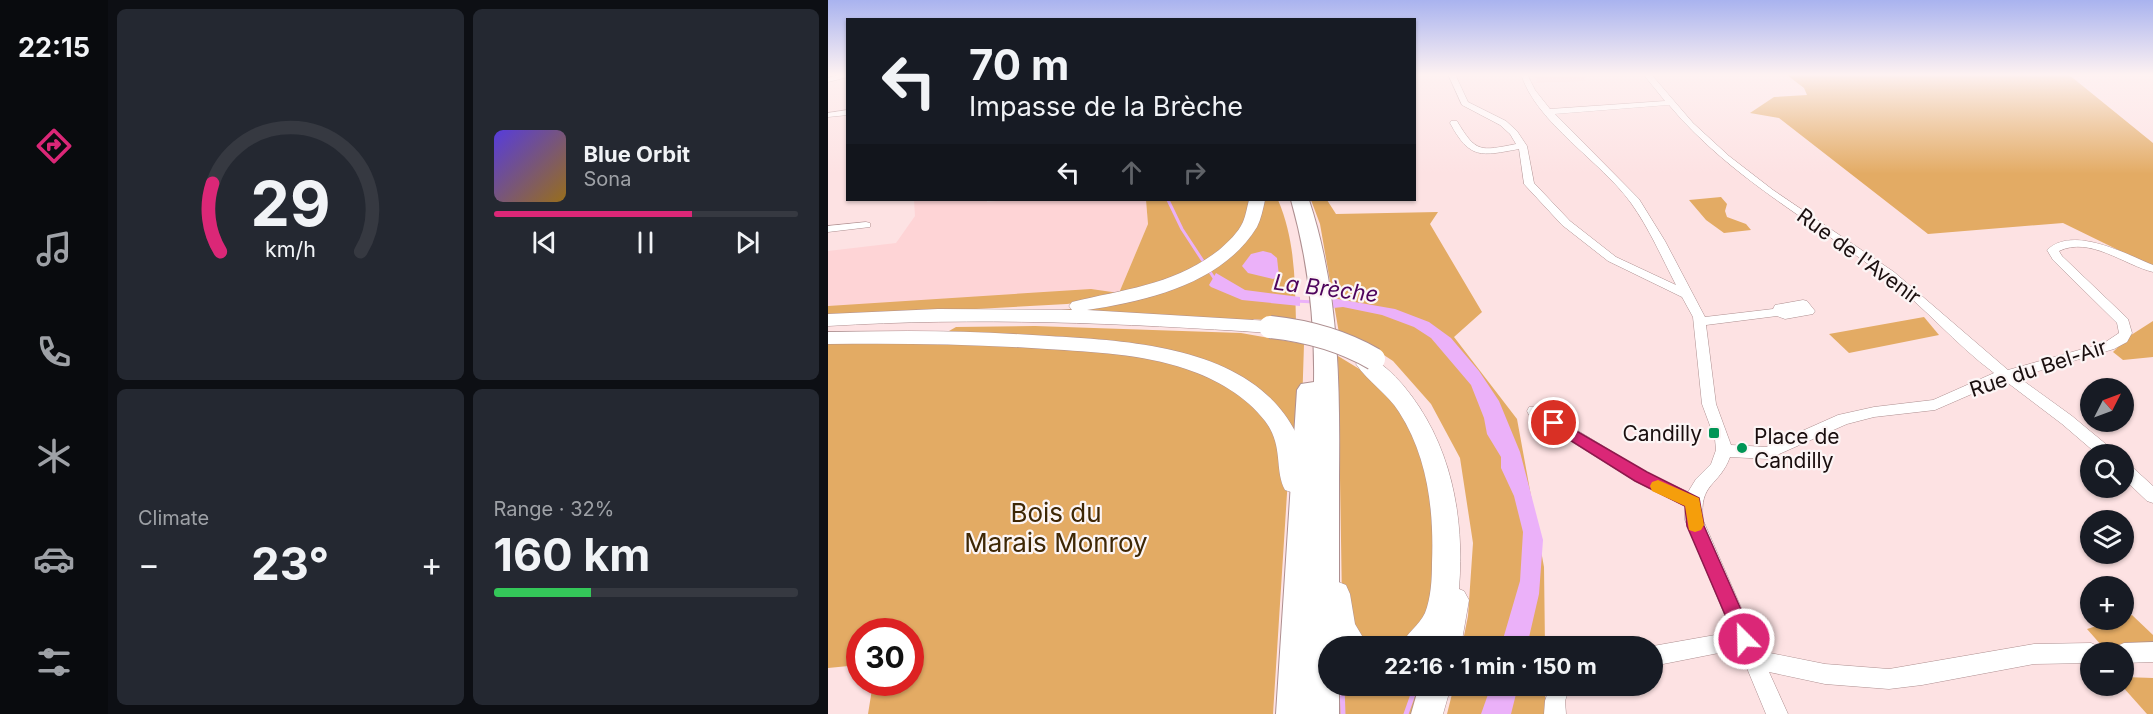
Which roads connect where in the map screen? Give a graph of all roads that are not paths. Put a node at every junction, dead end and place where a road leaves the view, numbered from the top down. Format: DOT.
graph roads {
  1 [pos="1475,107"];
  2 [pos="1544,107"];
  3 [pos="1611,107"];
  4 [pos="1674,107"];
  5 [pos="846,112"];
  6 [pos="1548,112"];
  7 [pos="828,115"];
  8 [pos="1454,123"];
  9 [pos="1522,146"];
  10 [pos="1257,201"];
  11 [pos="1288,201"];
  12 [pos="1299,201"];
  13 [pos="866,225"];
  14 [pos="828,229"];
  15 [pos="2153,269"];
  16 [pos="1688,295"];
  17 [pos="1316,304"];
  18 [pos="1778,312"];
  19 [pos="946,315"];
  20 [pos="828,320"];
  21 [pos="1700,322"];
  22 [pos="828,326"];
  23 [pos="1269,330"];
  24 [pos="828,338"];
  25 [pos="1370,362"];
  26 [pos="2006,375"];
  27 [pos="1534,411"];
  28 [pos="2095,444"];
  29 [pos="1724,450"];
  30 [pos="1325,472"];
  31 [pos="2134,478"];
  32 [pos="2153,496"];
  33 [pos="1693,502"];
  34 [pos="1346,636"];
  35 [pos="1426,636"];
  36 [pos="1448,636"];
  37 [pos="1744,639"];
  38 [pos="2153,652"];
  39 [pos="2080,653"];
  40 [pos="2134,653"];
  41 [pos="1663,654"];
  42 [pos="1753,659"];
  43 [pos="1432,696"];
  44 [pos="1556,696"];
  45 [pos="1295,714"];
  46 [pos="1320,714"];
  47 [pos="1426,714"];
  48 [pos="1555,714"];
  49 [pos="1777,714"];
  1 -- 9 [label="street"];
  2 -- 6 [label="street"];
  3 -- 6 [label="street"];
  4 -- 26 [label="street, Rue de l'Avenir"];
  5 -- 7 [label="street"];
  6 -- 16 [label="street"];
  8 -- 9 [label="street"];
  9 -- 16 [label="street"];
  10 -- 19 [label="main road"];
  11 -- 17 [label="highway"];
  12 -- 17 [label="highway"];
  13 -- 14 [label="street"];
  15 -- 26 [label="street, Rue du Bel-Air"];
  16 -- 21 [label="street"];
  17 -- 30 [label="highway"];
  17 -- 45 [label="highway"];
  18 -- 21 [label="street"];
  19 -- 20 [label="main road"];
  19 -- 23 [label="main road"];
  21 -- 29 [label="street"];
  22 -- 23 [label="main road"];
  23 -- 25 [label="main road"];
  24 -- 45 [label="main road"];
  25 -- 35 [label="main road"];
  25 -- 36 [label="main road"];
  26 -- 28 [label="street, Rue de l'Avenir"];
  26 -- 29 [label="street, Rue du Bel-Air"];
  27 -- 33 [label="street"];
  29 -- 33 [label="street"];
  30 -- 34 [label="main road"];
  30 -- 46 [label="highway"];
  31 -- 32 [label="street"];
  33 -- 37 [label="street"];
  37 -- 41 [label="street"];
  37 -- 42 [label="street"];
  38 -- 40 [label="street"];
  39 -- 42 [label="street"];
  42 -- 49 [label="street"];
  43 -- 47 [label="main road"];
  44 -- 48 [label="street"];
}
